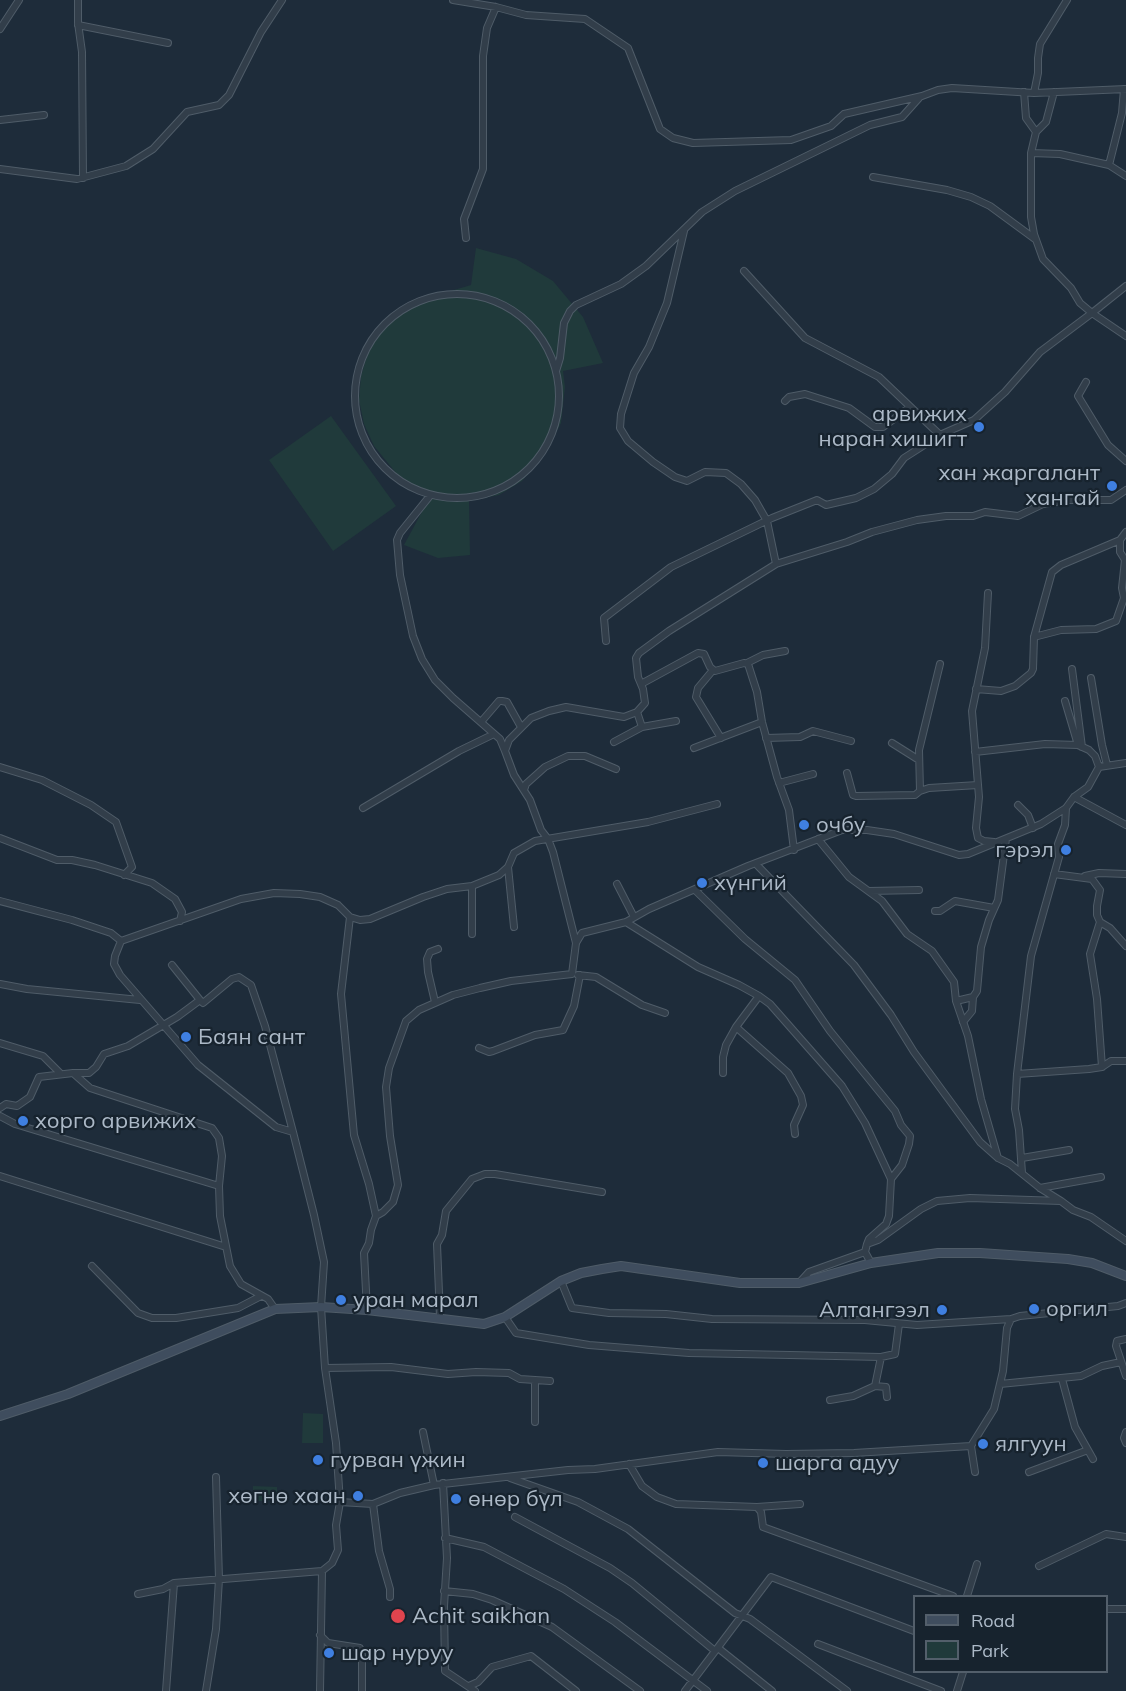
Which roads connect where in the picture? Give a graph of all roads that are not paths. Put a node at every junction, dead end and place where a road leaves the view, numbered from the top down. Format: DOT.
graph roads {
  1 [pos="20,0"];
  2 [pos="78,0"];
  3 [pos="282,0"];
  4 [pos="453,0"];
  5 [pos="1067,0"];
  6 [pos="495,7"];
  7 [pos="78,25"];
  8 [pos="0,29"];
  9 [pos="168,43"];
  10 [pos="1125,89"];
  11 [pos="1024,92"];
  12 [pos="1054,92"];
  13 [pos="1034,93"];
  14 [pos="922,96"];
  15 [pos="1124,113"];
  16 [pos="44,115"];
  17 [pos="0,120"];
  18 [pos="1036,132"];
  19 [pos="1031,153"];
  20 [pos="1110,165"];
  21 [pos="0,168"];
  22 [pos="1126,176"];
  23 [pos="873,177"];
  24 [pos="83,178"];
  25 [pos="684,231"];
  26 [pos="466,238"];
  27 [pos="1038,242"];
  28 [pos="744,271"];
  29 [pos="1126,286"];
  30 [pos="1092,313"];
  31 [pos="1126,336"];
  32 [pos="556,371"];
  33 [pos="1086,382"];
  34 [pos="785,401"];
  35 [pos="910,407"];
  36 [pos="940,435"];
  37 [pos="1126,460"];
  38 [pos="1126,490"];
  39 [pos="429,497"];
  40 [pos="767,521"];
  41 [pos="1126,532"];
  42 [pos="1120,540"];
  43 [pos="776,564"];
  44 [pos="988,593"];
  45 [pos="1034,637"];
  46 [pos="606,641"];
  47 [pos="784,651"];
  48 [pos="747,663"];
  49 [pos="940,664"];
  50 [pos="1072,669"];
  51 [pos="713,670"];
  52 [pos="1091,678"];
  53 [pos="641,684"];
  54 [pos="976,689"];
  55 [pos="1065,701"];
  56 [pos="638,712"];
  57 [pos="676,721"];
  58 [pos="481,722"];
  59 [pos="762,722"];
  60 [pos="521,727"];
  61 [pos="642,727"];
  62 [pos="494,734"];
  63 [pos="721,738"];
  64 [pos="766,738"];
  65 [pos="851,741"];
  66 [pos="614,742"];
  67 [pos="892,743"];
  68 [pos="1080,746"];
  69 [pos="694,748"];
  70 [pos="504,751"];
  71 [pos="975,752"];
  72 [pos="919,760"];
  73 [pos="1126,763"];
  74 [pos="1107,765"];
  75 [pos="0,767"];
  76 [pos="1099,767"];
  77 [pos="616,769"];
  78 [pos="847,773"];
  79 [pos="813,774"];
  80 [pos="779,783"];
  81 [pos="978,785"];
  82 [pos="524,790"];
  83 [pos="920,791"];
  84 [pos="1074,797"];
  85 [pos="717,804"];
  86 [pos="1018,805"];
  87 [pos="363,808"];
  88 [pos="1066,808"];
  89 [pos="1126,825"];
  90 [pos="1033,828"];
  91 [pos="0,838"];
  92 [pos="548,839"];
  93 [pos="818,839"];
  94 [pos="1006,839"];
  95 [pos="997,842"];
  96 [pos="794,850"];
  97 [pos="756,864"];
  98 [pos="508,867"];
  99 [pos="1054,874"];
  100 [pos="1126,874"];
  101 [pos="124,875"];
  102 [pos="1082,877"];
  103 [pos="617,884"];
  104 [pos="472,886"];
  105 [pos="695,890"];
  106 [pos="919,890"];
  107 [pos="868,891"];
  108 [pos="0,901"];
  109 [pos="994,908"];
  110 [pos="935,911"];
  111 [pos="350,917"];
  112 [pos="634,917"];
  113 [pos="180,921"];
  114 [pos="626,922"];
  115 [pos="1100,922"];
  116 [pos="514,927"];
  117 [pos="472,934"];
  118 [pos="121,941"];
  119 [pos="576,943"];
  120 [pos="1126,946"];
  121 [pos="438,949"];
  122 [pos="172,965"];
  123 [pos="572,974"];
  124 [pos="580,975"];
  125 [pos="0,984"];
  126 [pos="759,996"];
  127 [pos="972,997"];
  128 [pos="140,1000"];
  129 [pos="200,1000"];
  130 [pos="956,1001"];
  131 [pos="435,1002"];
  132 [pos="665,1013"];
  133 [pos="963,1022"];
  134 [pos="164,1025"];
  135 [pos="736,1028"];
  136 [pos="0,1043"];
  137 [pos="479,1048"];
  138 [pos="1126,1061"];
  139 [pos="1102,1067"];
  140 [pos="73,1073"];
  141 [pos="723,1073"];
  142 [pos="61,1074"];
  143 [pos="1017,1074"];
  144 [pos="0,1108"];
  145 [pos="0,1116"];
  146 [pos="293,1132"];
  147 [pos="795,1134"];
  148 [pos="1069,1150"];
  149 [pos="998,1158"];
  150 [pos="1022,1158"];
  151 [pos="1022,1173"];
  152 [pos="0,1176"];
  153 [pos="1101,1177"];
  154 [pos="891,1179"];
  155 [pos="219,1186"];
  156 [pos="1040,1188"];
  157 [pos="602,1192"];
  158 [pos="1061,1201"];
  159 [pos="376,1216"];
  160 [pos="1126,1241"];
  161 [pos="867,1244"];
  162 [pos="226,1247"];
  163 [pos="865,1252"];
  164 [pos="871,1263"];
  165 [pos="92,1266"];
  166 [pos="1126,1276"];
  167 [pos="561,1281"];
  168 [pos="799,1283"];
  169 [pos="261,1296"];
  170 [pos="1126,1303"];
  171 [pos="321,1307"];
  172 [pos="275,1309"];
  173 [pos="367,1310"];
  174 [pos="440,1317"];
  175 [pos="505,1317"];
  176 [pos="1011,1319"];
  177 [pos="899,1324"];
  178 [pos="1126,1338"];
  179 [pos="882,1357"];
  180 [pos="1121,1362"];
  181 [pos="325,1368"];
  182 [pos="1126,1376"];
  183 [pos="1062,1379"];
  184 [pos="535,1380"];
  185 [pos="550,1381"];
  186 [pos="1000,1384"];
  187 [pos="875,1386"];
  188 [pos="887,1397"];
  189 [pos="830,1400"];
  190 [pos="0,1416"];
  191 [pos="536,1422"];
  192 [pos="423,1432"];
  193 [pos="1126,1432"];
  194 [pos="1126,1443"];
  195 [pos="971,1446"];
  196 [pos="1088,1450"];
  197 [pos="1093,1459"];
  198 [pos="629,1464"];
  199 [pos="975,1472"];
  200 [pos="1029,1472"];
  201 [pos="216,1477"];
  202 [pos="509,1477"];
  203 [pos="443,1483"];
  204 [pos="434,1485"];
  205 [pos="340,1502"];
  206 [pos="373,1504"];
  207 [pos="800,1504"];
  208 [pos="757,1507"];
  209 [pos="515,1517"];
  210 [pos="1126,1537"];
  211 [pos="446,1538"];
  212 [pos="976,1564"];
  213 [pos="1039,1566"];
  214 [pos="322,1571"];
  215 [pos="219,1579"];
  216 [pos="174,1583"];
  217 [pos="444,1591"];
  218 [pos="138,1594"];
  219 [pos="950,1595"];
  220 [pos="968,1595"];
  221 [pos="390,1597"];
  222 [pos="1108,1609"];
  223 [pos="1126,1609"];
  224 [pos="742,1616"];
  225 [pos="913,1630"];
  226 [pos="320,1635"];
  227 [pos="818,1644"];
  228 [pos="717,1649"];
  229 [pos="962,1673"];
  230 [pos="693,1680"];
  231 [pos="472,1689"];
  232 [pos="166,1691"];
  233 [pos="206,1691"];
  234 [pos="320,1691"];
  235 [pos="362,1691"];
  236 [pos="576,1691"];
  237 [pos="640,1691"];
  238 [pos="686,1691"];
  239 [pos="707,1691"];
  240 [pos="772,1691"];
  241 [pos="847,1691"];
  242 [pos="941,1691"];
  243 [pos="957,1691"];
  1 -- 8 [label="street"];
  2 -- 7 [label="street"];
  3 -- 24 [label="street"];
  4 -- 6 [label="street"];
  5 -- 13 [label="street"];
  6 -- 14 [label="street"];
  6 -- 26 [label="street"];
  7 -- 9 [label="street"];
  7 -- 24 [label="street"];
  10 -- 12 [label="street"];
  10 -- 15 [label="street"];
  11 -- 13 [label="street"];
  11 -- 14 [label="street"];
  11 -- 18 [label="street"];
  12 -- 13 [label="street"];
  12 -- 18 [label="street"];
  14 -- 25 [label="street"];
  15 -- 20 [label="street"];
  16 -- 17 [label="street"];
  18 -- 19 [label="street"];
  19 -- 20 [label="street"];
  19 -- 27 [label="street"];
  20 -- 22 [label="street"];
  21 -- 24 [label="street"];
  23 -- 27 [label="street"];
  25 -- 32 [label="street"];
  25 -- 40 [label="street"];
  27 -- 30 [label="street"];
  28 -- 35 [label="street"];
  29 -- 30 [label="street"];
  30 -- 31 [label="street"];
  30 -- 36 [label="street"];
  32 -- 39 [label="street"];
  32 -- 39 [label="street"];
  33 -- 37 [label="street"];
  34 -- 35 [label="street"];
  35 -- 36 [label="street"];
  36 -- 40 [label="street"];
  38 -- 43 [label="street"];
  39 -- 58 [label="street"];
  40 -- 43 [label="street"];
  40 -- 46 [label="street"];
  41 -- 42 [label="street"];
  42 -- 45 [label="street"];
  42 -- 45 [label="street"];
  43 -- 53 [label="street"];
  44 -- 54 [label="street"];
  45 -- 54 [label="street"];
  47 -- 48 [label="street"];
  48 -- 51 [label="street"];
  48 -- 59 [label="street"];
  49 -- 72 [label="street"];
  50 -- 68 [label="street"];
  51 -- 53 [label="street"];
  51 -- 63 [label="street"];
  52 -- 74 [label="street"];
  53 -- 56 [label="street"];
  54 -- 71 [label="street"];
  55 -- 68 [label="street"];
  56 -- 60 [label="street"];
  56 -- 61 [label="street"];
  57 -- 61 [label="street"];
  58 -- 60 [label="street"];
  58 -- 62 [label="street"];
  59 -- 63 [label="street"];
  59 -- 64 [label="street"];
  60 -- 70 [label="street"];
  61 -- 66 [label="street"];
  62 -- 70 [label="street"];
  62 -- 87 [label="street"];
  63 -- 69 [label="street"];
  64 -- 65 [label="street"];
  64 -- 80 [label="street"];
  67 -- 72 [label="street"];
  68 -- 71 [label="street"];
  68 -- 76 [label="street"];
  70 -- 82 [label="street"];
  71 -- 81 [label="street"];
  72 -- 83 [label="street"];
  73 -- 74 [label="street"];
  74 -- 76 [label="street"];
  75 -- 101 [label="street"];
  76 -- 84 [label="street"];
  77 -- 82 [label="street"];
  78 -- 83 [label="street"];
  79 -- 80 [label="street"];
  80 -- 96 [label="street"];
  81 -- 83 [label="street"];
  81 -- 95 [label="street"];
  82 -- 92 [label="street"];
  84 -- 88 [label="street"];
  84 -- 89 [label="street"];
  85 -- 92 [label="street"];
  86 -- 90 [label="street"];
  88 -- 90 [label="street"];
  88 -- 99 [label="street"];
  90 -- 94 [label="street"];
  91 -- 101 [label="street"];
  92 -- 98 [label="street"];
  92 -- 119 [label="street"];
  93 -- 95 [label="street"];
  93 -- 96 [label="street"];
  93 -- 107 [label="street"];
  94 -- 95 [label="street"];
  94 -- 109 [label="street"];
  96 -- 97 [label="street"];
  97 -- 105 [label="street"];
  97 -- 149 [label="street"];
  98 -- 104 [label="street"];
  98 -- 116 [label="street"];
  99 -- 102 [label="street"];
  99 -- 143 [label="street"];
  100 -- 102 [label="street"];
  101 -- 113 [label="street"];
  102 -- 115 [label="street"];
  103 -- 112 [label="street"];
  104 -- 111 [label="street"];
  104 -- 117 [label="street"];
  105 -- 112 [label="street"];
  105 -- 154 [label="street"];
  106 -- 107 [label="street"];
  107 -- 130 [label="street"];
  108 -- 118 [label="street"];
  109 -- 110 [label="street"];
  109 -- 127 [label="street"];
  111 -- 113 [label="street"];
  111 -- 159 [label="street"];
  112 -- 114 [label="street"];
  113 -- 118 [label="street"];
  114 -- 119 [label="street"];
  114 -- 126 [label="street"];
  115 -- 120 [label="street"];
  115 -- 139 [label="street"];
  118 -- 128 [label="street"];
  119 -- 123 [label="street"];
  121 -- 131 [label="street"];
  122 -- 129 [label="street"];
  123 -- 124 [label="street"];
  123 -- 131 [label="street"];
  124 -- 132 [label="street"];
  124 -- 137 [label="street"];
  125 -- 128 [label="street"];
  126 -- 135 [label="street"];
  126 -- 154 [label="street"];
  127 -- 130 [label="street"];
  127 -- 133 [label="street"];
  128 -- 134 [label="street"];
  129 -- 134 [label="street"];
  129 -- 146 [label="street"];
  130 -- 133 [label="street"];
  131 -- 159 [label="street"];
  133 -- 149 [label="street"];
  134 -- 140 [label="street"];
  134 -- 146 [label="street"];
  135 -- 141 [label="street"];
  135 -- 147 [label="street"];
  136 -- 142 [label="street"];
  138 -- 139 [label="street"];
  139 -- 143 [label="street"];
  140 -- 142 [label="street"];
  140 -- 155 [label="street"];
  142 -- 144 [label="street"];
  143 -- 150 [label="street"];
  145 -- 155 [label="street"];
  146 -- 171 [label="street"];
  148 -- 150 [label="street"];
  149 -- 151 [label="street"];
  150 -- 151 [label="street"];
  151 -- 156 [label="street"];
  152 -- 162 [label="street"];
  153 -- 156 [label="street"];
  154 -- 161 [label="street"];
  155 -- 162 [label="street"];
  156 -- 158 [label="street"];
  157 -- 174 [label="street"];
  158 -- 160 [label="street"];
  158 -- 161 [label="street"];
  159 -- 173 [label="street"];
  161 -- 163 [label="street"];
  162 -- 169 [label="street"];
  163 -- 164 [label="street"];
  163 -- 168 [label="street"];
  164 -- 166 [label="main road"];
  164 -- 168 [label="main road"];
  165 -- 169 [label="street"];
  167 -- 168 [label="main road"];
  167 -- 175 [label="main road"];
  167 -- 177 [label="street"];
  169 -- 172 [label="street"];
  170 -- 176 [label="street"];
  171 -- 172 [label="main road"];
  171 -- 173 [label="main road"];
  171 -- 181 [label="street"];
  172 -- 190 [label="main road"];
  173 -- 174 [label="main road"];
  174 -- 175 [label="main road"];
  175 -- 179 [label="street"];
  176 -- 177 [label="street"];
  176 -- 186 [label="street"];
  177 -- 179 [label="street"];
  178 -- 180 [label="street"];
  179 -- 187 [label="street"];
  180 -- 182 [label="street"];
  180 -- 183 [label="street"];
  181 -- 184 [label="street"];
  181 -- 205 [label="street"];
  183 -- 186 [label="street"];
  183 -- 196 [label="street"];
  184 -- 185 [label="street"];
  184 -- 191 [label="street"];
  186 -- 195 [label="street"];
  187 -- 188 [label="street"];
  187 -- 189 [label="street"];
  192 -- 204 [label="street"];
  193 -- 194 [label="street"];
  195 -- 198 [label="street"];
  195 -- 199 [label="street"];
  196 -- 197 [label="street"];
  196 -- 200 [label="street"];
  198 -- 202 [label="street"];
  198 -- 208 [label="street"];
  201 -- 215 [label="street"];
  202 -- 203 [label="street"];
  202 -- 224 [label="street"];
  203 -- 204 [label="street"];
  203 -- 211 [label="street"];
  204 -- 206 [label="street"];
  205 -- 206 [label="street"];
  205 -- 214 [label="street"];
  206 -- 221 [label="street"];
  207 -- 208 [label="street"];
  208 -- 219 [label="street"];
  209 -- 228 [label="street"];
  210 -- 213 [label="street"];
  211 -- 217 [label="street"];
  211 -- 230 [label="street"];
  212 -- 220 [label="street"];
  214 -- 215 [label="street"];
  214 -- 226 [label="street"];
  215 -- 216 [label="street"];
  215 -- 233 [label="street"];
  216 -- 218 [label="street"];
  216 -- 232 [label="street"];
  217 -- 231 [label="street"];
  217 -- 237 [label="street"];
  222 -- 223 [label="street"];
  224 -- 225 [label="street"];
  224 -- 228 [label="street"];
  224 -- 241 [label="street"];
  226 -- 234 [label="street"];
  226 -- 235 [label="street"];
  227 -- 242 [label="street"];
  228 -- 230 [label="street"];
  228 -- 240 [label="street"];
  229 -- 243 [label="street"];
  230 -- 238 [label="street"];
  230 -- 239 [label="street"];
  231 -- 236 [label="street"];
}
